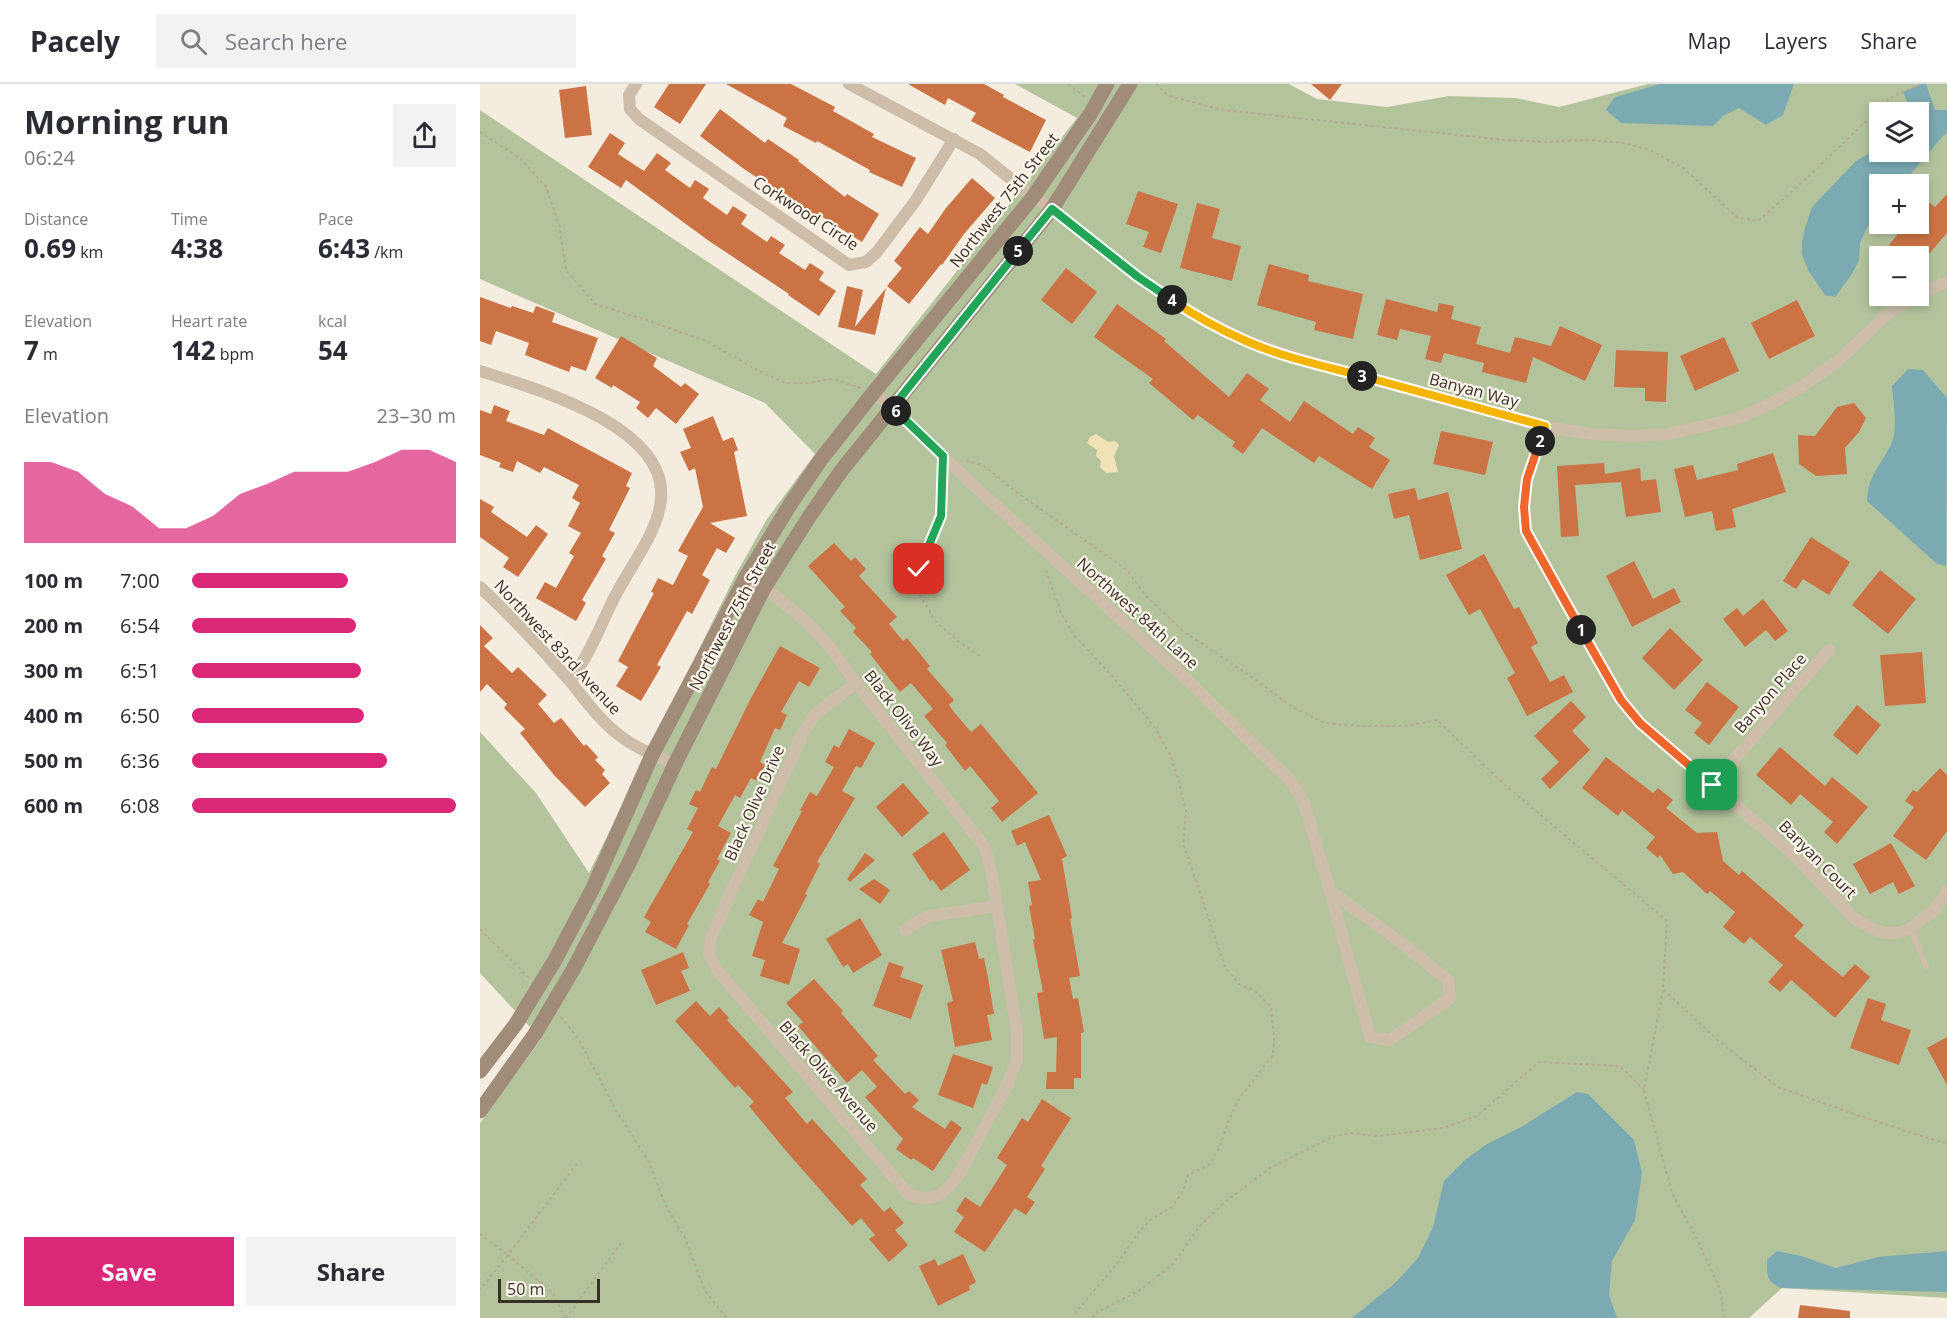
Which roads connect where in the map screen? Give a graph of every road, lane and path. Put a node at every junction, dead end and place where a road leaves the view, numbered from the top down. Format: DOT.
graph roads {
  1 [pos="636,84"];
  2 [pos="849,84"];
  3 [pos="1107,84"];
  4 [pos="1130,84"];
  5 [pos="1156,84"];
  6 [pos="1920,84"];
  7 [pos="480,132"];
  8 [pos="954,139"];
  9 [pos="1033,196"];
  10 [pos="1052,209"];
  11 [pos="1947,282"];
  12 [pos="1929,290"];
  13 [pos="1900,306"];
  14 [pos="480,371"];
  15 [pos="874,392"];
  16 [pos="892,408"];
  17 [pos="1545,426"];
  18 [pos="943,456"];
  19 [pos="1035,541"];
  20 [pos="746,577"];
  21 [pos="480,587"];
  22 [pos="764,588"];
  23 [pos="1829,650"];
  24 [pos="980,656"];
  25 [pos="570,681"];
  26 [pos="855,683"];
  27 [pos="652,755"];
  28 [pos="675,764"];
  29 [pos="1712,785"];
  30 [pos="1330,891"];
  31 [pos="1947,891"];
  32 [pos="998,906"];
  33 [pos="1911,928"];
  34 [pos="480,929"];
  35 [pos="905,930"];
  36 [pos="709,955"];
  37 [pos="1926,966"];
  38 [pos="538,988"];
  39 [pos="1664,989"];
  40 [pos="552,1005"];
  41 [pos="480,1071"];
  42 [pos="1644,1090"];
  43 [pos="480,1111"];
  44 [pos="1947,1144"];
  45 [pos="579,1161"];
  46 [pos="935,1198"];
  47 [pos="480,1233"];
  48 [pos="621,1243"];
  49 [pos="508,1255"];
  50 [pos="480,1290"];
  51 [pos="565,1318"];
  52 [pos="727,1318"];
  53 [pos="1074,1318"];
  54 [pos="1093,1318"];
  55 [pos="1724,1318"];
  1 -- 8 [label="street, Corkwood Circle"];
  2 -- 8 [label="street, Banyan Way"];
  3 -- 9 [label="street, Northwest 75th Street"];
  4 -- 10 [label="street, Northwest 75th Street"];
  5 -- 6 [label="path"];
  7 -- 15 [label="path"];
  8 -- 9 [label="street, Banyan Way"];
  9 -- 10 [label="street, Banyan Way"];
  9 -- 15 [label="street, Northwest 75th Street"];
  10 -- 16 [label="street, Northwest 75th Street"];
  10 -- 17 [label="street, Banyan Way"];
  11 -- 12 [label="street, Banyan Way"];
  13 -- 17 [label="street, Banyan Way"];
  14 -- 25 [label="street"];
  15 -- 16 [label="street, Northwest 84th Lane"];
  15 -- 20 [label="street, Northwest 75th Street"];
  16 -- 18 [label="street, Northwest 84th Lane"];
  16 -- 22 [label="street, Northwest 75th Street"];
  17 -- 29 [label="street, Banyan Court"];
  18 -- 19 [label="street, Northwest 84th Lane"];
  18 -- 24 [label="path"];
  18 -- 39 [label="path"];
  19 -- 30 [label="street, Northwest 84th Lane"];
  19 -- 53 [label="path"];
  20 -- 22 [label="street, Black Olive Way"];
  20 -- 27 [label="street, Northwest 75th Street"];
  21 -- 25 [label="street, Northwest 83rd Avenue"];
  22 -- 26 [label="street, Black Olive Way"];
  22 -- 28 [label="street, Northwest 75th Street"];
  23 -- 29 [label="street, Banyon Place"];
  25 -- 27 [label="street, Northwest 83rd Avenue"];
  26 -- 32 [label="street, Black Olive Way"];
  26 -- 36 [label="street, Black Olive Drive"];
  27 -- 28 [label="street, Northwest 83rd Avenue"];
  27 -- 38 [label="street, Northwest 75th Street"];
  28 -- 40 [label="street, Northwest 75th Street"];
  29 -- 33 [label="street, Banyan Court"];
  30 -- 30 [label="street, Northwest 84th Lane"];
  31 -- 33 [label="street"];
  32 -- 35 [label="street"];
  32 -- 46 [label="street, Black Olive Way"];
  33 -- 37 [label="lane"];
  34 -- 38 [label="path"];
  36 -- 46 [label="street, Black Olive Avenue"];
  38 -- 41 [label="street, Northwest 75th Street"];
  39 -- 42 [label="path"];
  39 -- 44 [label="path"];
  40 -- 43 [label="street, Northwest 75th Street"];
  40 -- 52 [label="path"];
  42 -- 54 [label="path"];
  42 -- 55 [label="path"];
  45 -- 49 [label="path"];
  47 -- 49 [label="path"];
  48 -- 51 [label="path"];
  49 -- 50 [label="path"];
  49 -- 51 [label="path"];
}
